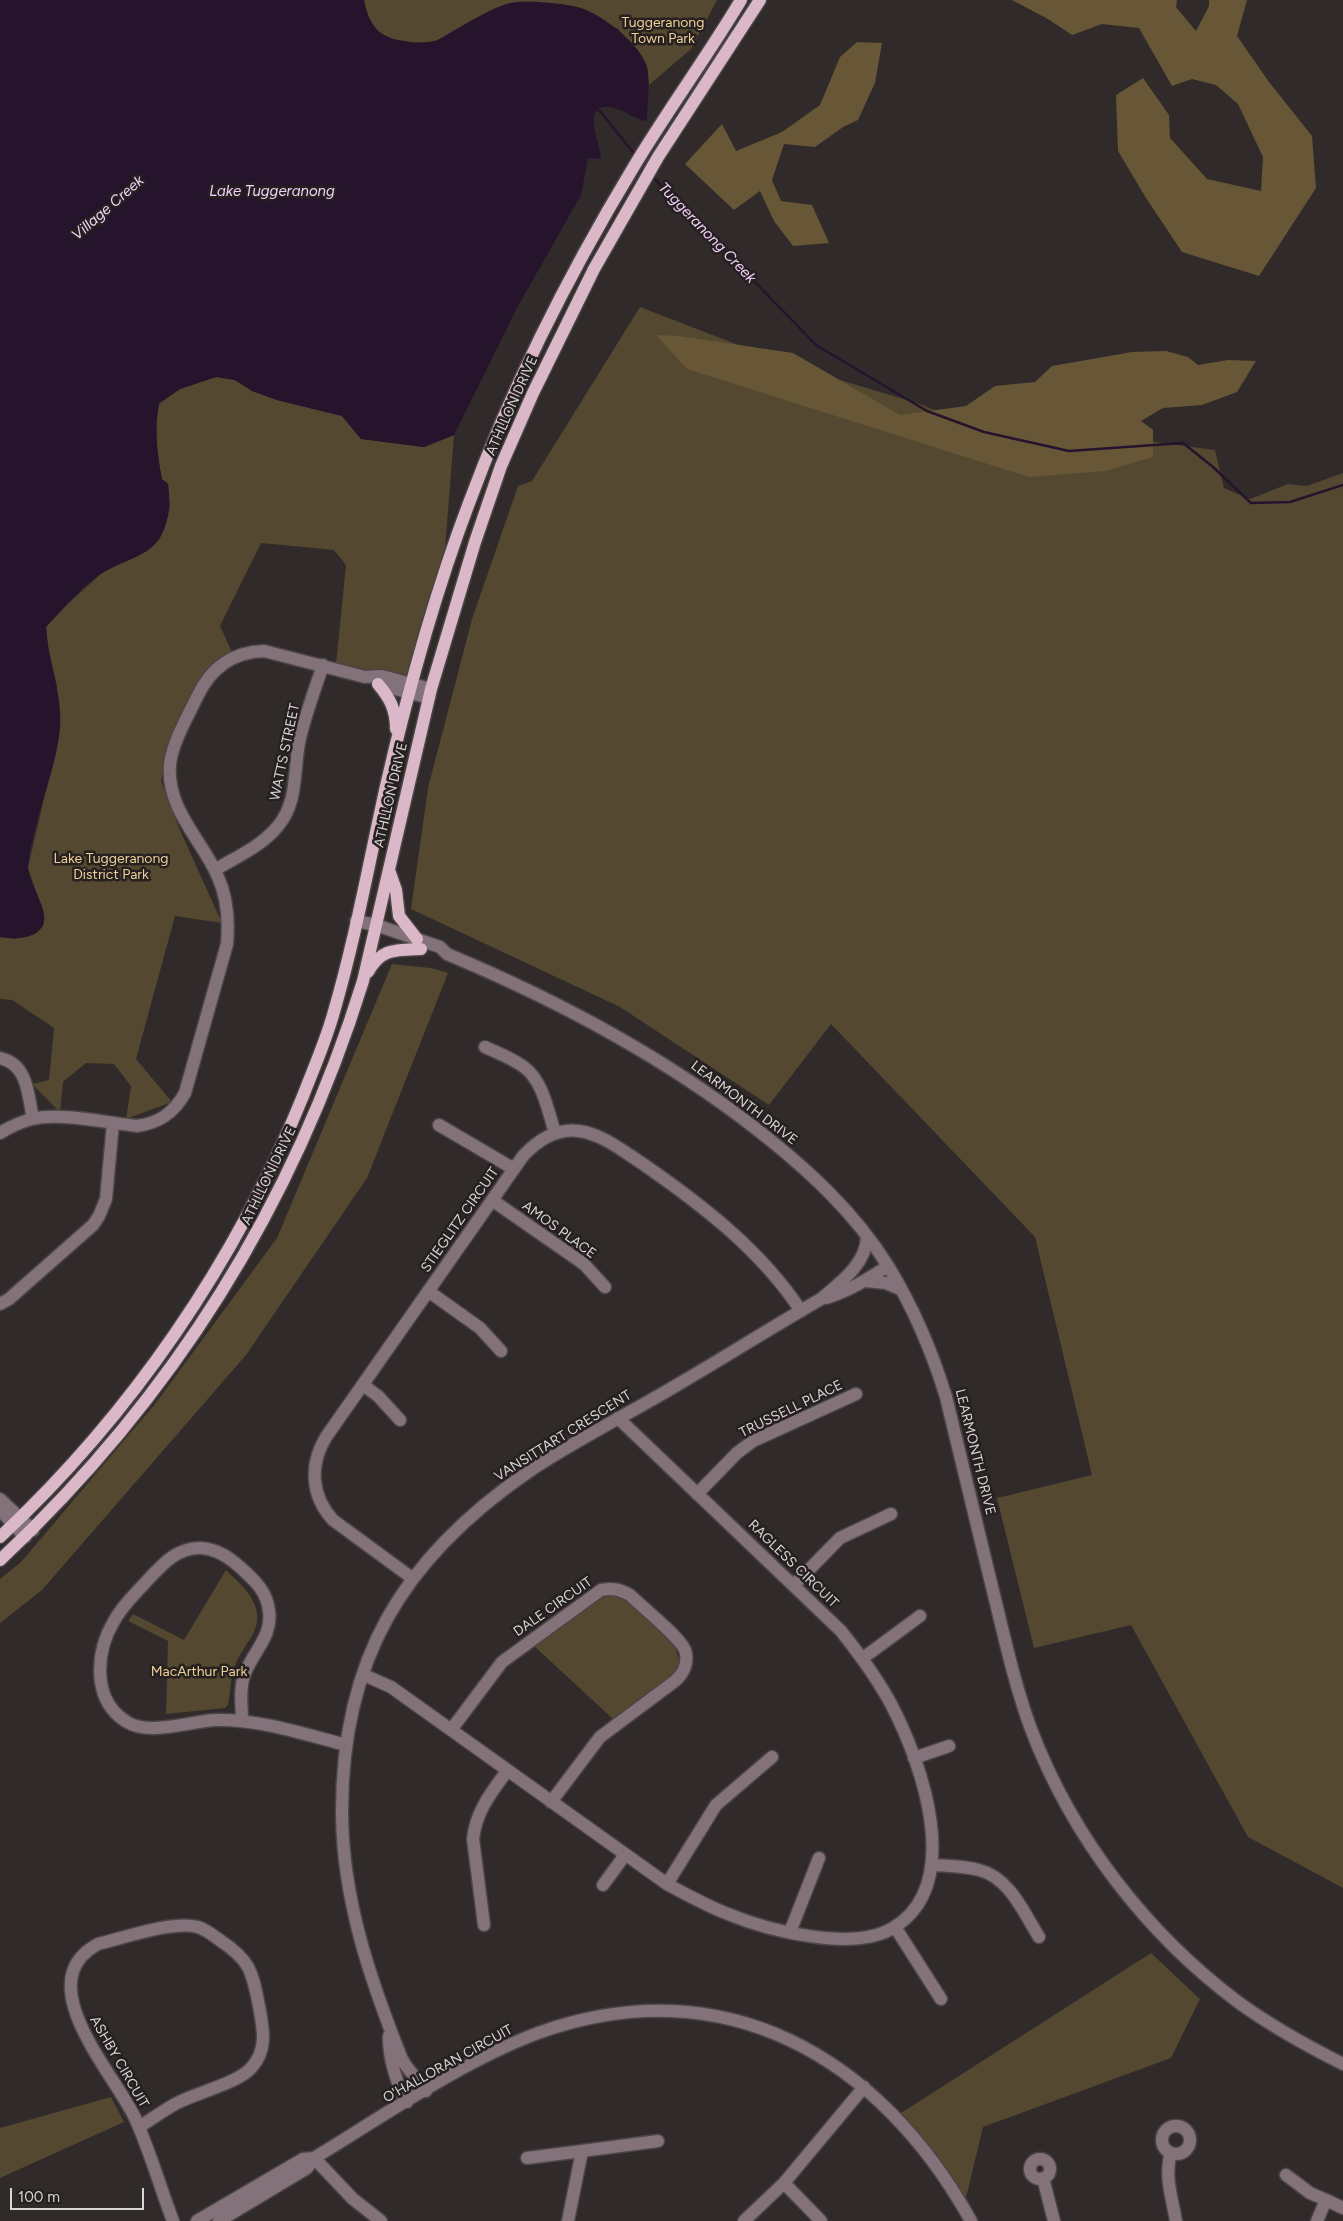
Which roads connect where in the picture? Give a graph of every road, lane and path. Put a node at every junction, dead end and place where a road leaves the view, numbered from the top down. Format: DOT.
graph roads {
  1 [pos="741,0"];
  2 [pos="760,0"];
  3 [pos="323,665"];
  4 [pos="365,676"];
  5 [pos="378,684"];
  6 [pos="410,688"];
  7 [pos="430,693"];
  8 [pos="396,744"];
  9 [pos="215,870"];
  10 [pos="389,870"];
  11 [pos="356,921"];
  12 [pos="375,929"];
  13 [pos="419,944"];
  14 [pos="363,981"];
  15 [pos="485,1047"];
  16 [pos="0,1058"];
  17 [pos="33,1119"];
  18 [pos="114,1123"];
  19 [pos="439,1125"];
  20 [pos="0,1133"];
  21 [pos="556,1133"];
  22 [pos="514,1169"];
  23 [pos="492,1200"];
  24 [pos="867,1237"];
  25 [pos="888,1266"];
  26 [pos="866,1281"];
  27 [pos="605,1287"];
  28 [pos="900,1289"];
  29 [pos="428,1292"];
  30 [pos="822,1299"];
  31 [pos="0,1304"];
  32 [pos="801,1311"];
  33 [pos="501,1351"];
  34 [pos="363,1385"];
  35 [pos="856,1394"];
  36 [pos="618,1418"];
  37 [pos="400,1420"];
  38 [pos="698,1494"];
  39 [pos="0,1499"];
  40 [pos="0,1510"];
  41 [pos="890,1514"];
  42 [pos="17,1521"];
  43 [pos="29,1533"];
  44 [pos="0,1537"];
  45 [pos="0,1560"];
  46 [pos="412,1578"];
  47 [pos="794,1585"];
  48 [pos="920,1616"];
  49 [pos="863,1658"];
  50 [pos="364,1675"];
  51 [pos="242,1721"];
  52 [pos="451,1730"];
  53 [pos="346,1745"];
  54 [pos="949,1746"];
  55 [pos="772,1756"];
  56 [pos="914,1758"];
  57 [pos="507,1771"];
  58 [pos="551,1802"];
  59 [pos="625,1856"];
  60 [pos="819,1858"];
  61 [pos="933,1865"];
  62 [pos="667,1884"];
  63 [pos="604,1885"];
  64 [pos="484,1925"];
  65 [pos="895,1927"];
  66 [pos="790,1932"];
  67 [pos="1039,1937"];
  68 [pos="941,1999"];
  69 [pos="389,2031"];
  70 [pos="1343,2064"];
  71 [pos="864,2087"];
  72 [pos="426,2091"];
  73 [pos="407,2102"];
  74 [pos="139,2128"];
  75 [pos="658,2141"];
  76 [pos="582,2150"];
  77 [pos="1171,2153"];
  78 [pos="314,2158"];
  79 [pos="528,2158"];
  80 [pos="1286,2175"];
  81 [pos="1043,2178"];
  82 [pos="784,2183"];
  83 [pos="1326,2200"];
  84 [pos="1343,2208"];
  85 [pos="173,2221"];
  86 [pos="197,2221"];
  87 [pos="219,2221"];
  88 [pos="381,2221"];
  89 [pos="568,2221"];
  90 [pos="744,2221"];
  91 [pos="821,2221"];
  92 [pos="971,2221"];
  93 [pos="1054,2221"];
  94 [pos="1176,2221"];
  95 [pos="1317,2221"];
  1 -- 6 [label="main road, ATHLLON DRIVE"];
  2 -- 7 [label="main road, ATHLLON DRIVE"];
  3 -- 4 [label="street"];
  3 -- 9 [label="street, WATTS STREET"];
  3 -- 9 [label="street"];
  4 -- 5 [label="street"];
  4 -- 6 [label="street"];
  5 -- 6 [label="street"];
  5 -- 8 [label="main road"];
  6 -- 7 [label="street"];
  6 -- 8 [label="main road, ATHLLON DRIVE"];
  7 -- 10 [label="main road, ATHLLON DRIVE"];
  8 -- 11 [label="main road, ATHLLON DRIVE"];
  9 -- 18 [label="street"];
  10 -- 12 [label="main road, ATHLLON DRIVE"];
  10 -- 13 [label="main road"];
  11 -- 12 [label="street, LEARMONTH DRIVE"];
  11 -- 42 [label="main road, ATHLLON DRIVE"];
  12 -- 13 [label="street, LEARMONTH DRIVE"];
  12 -- 14 [label="main road, ATHLLON DRIVE"];
  13 -- 14 [label="main road"];
  13 -- 24 [label="street, LEARMONTH DRIVE"];
  14 -- 43 [label="main road, ATHLLON DRIVE"];
  15 -- 21 [label="street"];
  16 -- 17 [label="street"];
  17 -- 18 [label="street"];
  17 -- 20 [label="street"];
  18 -- 31 [label="street"];
  19 -- 22 [label="street"];
  21 -- 22 [label="street, STIEGLITZ CIRCUIT"];
  21 -- 32 [label="street, STIEGLITZ CIRCUIT"];
  22 -- 23 [label="street, STIEGLITZ CIRCUIT"];
  23 -- 27 [label="street, AMOS PLACE"];
  23 -- 29 [label="street, STIEGLITZ CIRCUIT"];
  24 -- 25 [label="street, LEARMONTH DRIVE"];
  24 -- 30 [label="street, VANSITTART CRESCENT"];
  25 -- 26 [label="street, VANSITTART CRESCENT"];
  25 -- 28 [label="street, LEARMONTH DRIVE"];
  26 -- 28 [label="street"];
  26 -- 30 [label="street, VANSITTART CRESCENT"];
  28 -- 70 [label="street, LEARMONTH DRIVE"];
  29 -- 33 [label="street"];
  29 -- 34 [label="street, STIEGLITZ CIRCUIT"];
  30 -- 32 [label="street, VANSITTART CRESCENT"];
  32 -- 36 [label="street, VANSITTART CRESCENT"];
  34 -- 37 [label="street"];
  34 -- 46 [label="street, STIEGLITZ CIRCUIT"];
  35 -- 38 [label="street, TRUSSELL PLACE"];
  36 -- 38 [label="street, RAGLESS CIRCUIT"];
  36 -- 46 [label="street, VANSITTART CRESCENT"];
  38 -- 47 [label="street, RAGLESS CIRCUIT"];
  39 -- 42 [label="street"];
  40 -- 42 [label="street"];
  41 -- 47 [label="street"];
  42 -- 43 [label="street"];
  42 -- 44 [label="main road, ATHLLON DRIVE"];
  43 -- 45 [label="main road, ATHLLON DRIVE"];
  46 -- 50 [label="street, VANSITTART CRESCENT"];
  47 -- 49 [label="street, RAGLESS CIRCUIT"];
  48 -- 49 [label="street"];
  49 -- 56 [label="street, RAGLESS CIRCUIT"];
  50 -- 52 [label="street, RAGLESS CIRCUIT"];
  50 -- 53 [label="street, VANSITTART CRESCENT"];
  51 -- 51 [label="street"];
  51 -- 53 [label="street"];
  52 -- 57 [label="street, RAGLESS CIRCUIT"];
  52 -- 58 [label="street, DALE CIRCUIT"];
  53 -- 69 [label="street, VANSITTART CRESCENT"];
  54 -- 56 [label="street"];
  55 -- 62 [label="street"];
  56 -- 61 [label="street, RAGLESS CIRCUIT"];
  57 -- 58 [label="street, RAGLESS CIRCUIT"];
  57 -- 64 [label="street"];
  58 -- 59 [label="street, RAGLESS CIRCUIT"];
  59 -- 62 [label="street, RAGLESS CIRCUIT"];
  59 -- 63 [label="street"];
  60 -- 66 [label="street"];
  61 -- 65 [label="street, RAGLESS CIRCUIT"];
  61 -- 67 [label="street"];
  62 -- 66 [label="street, RAGLESS CIRCUIT"];
  65 -- 66 [label="street, RAGLESS CIRCUIT"];
  65 -- 68 [label="street"];
  69 -- 72 [label="street, VANSITTART CRESCENT"];
  69 -- 73 [label="street, VANSITTART CRESCENT"];
  71 -- 72 [label="street, O'HALLORAN CIRCUIT"];
  71 -- 82 [label="street"];
  71 -- 92 [label="street, O'HALLORAN CIRCUIT"];
  72 -- 73 [label="street, O'HALLORAN CIRCUIT"];
  73 -- 78 [label="street, O'HALLORAN CIRCUIT"];
  74 -- 74 [label="street, ASHBY CIRCUIT"];
  74 -- 85 [label="street, ASHBY CIRCUIT"];
  75 -- 76 [label="street"];
  76 -- 79 [label="street"];
  76 -- 89 [label="street"];
  77 -- 94 [label="street"];
  78 -- 86 [label="street, O'HALLORAN CIRCUIT"];
  78 -- 87 [label="street, O'HALLORAN CIRCUIT"];
  78 -- 88 [label="street"];
  80 -- 83 [label="street"];
  81 -- 93 [label="street"];
  82 -- 90 [label="street"];
  82 -- 91 [label="street"];
  83 -- 84 [label="street"];
  83 -- 95 [label="street"];
}
